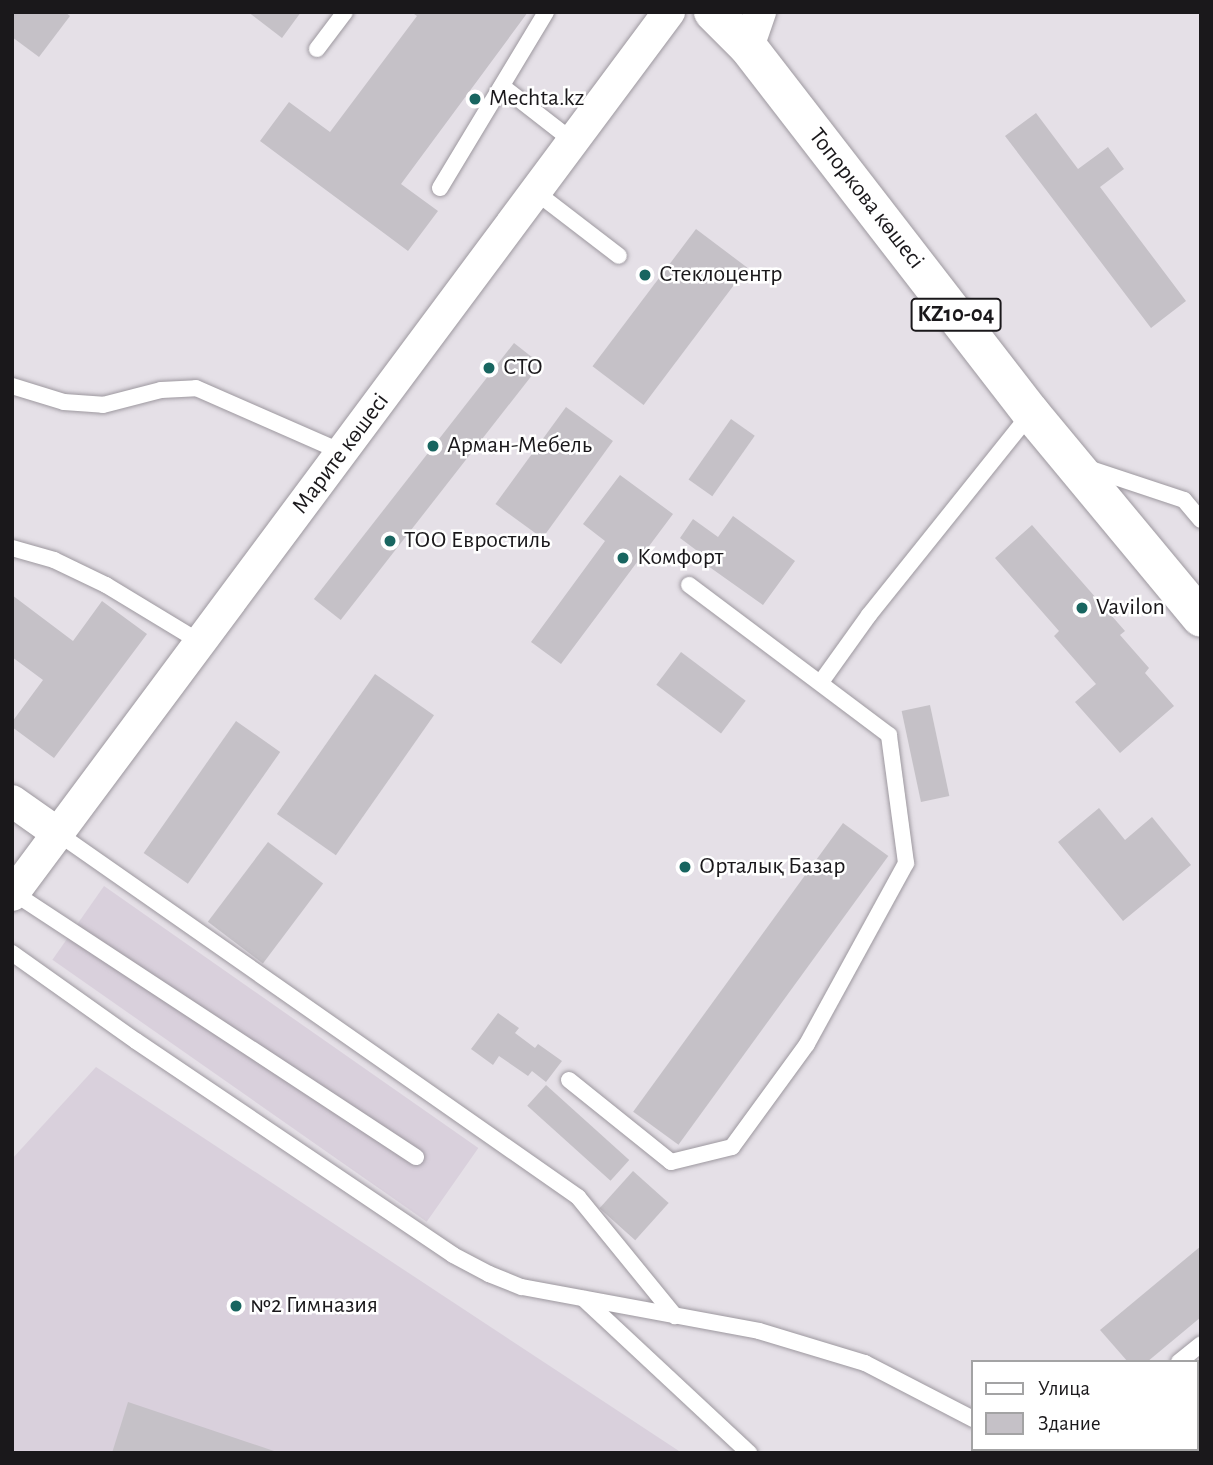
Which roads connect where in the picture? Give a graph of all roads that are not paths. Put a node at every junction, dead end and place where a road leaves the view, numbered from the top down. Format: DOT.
graph roads {
  1 [pos="345,12"];
  2 [pos="547,12"];
  3 [pos="669,12"];
  4 [pos="713,12"];
  5 [pos="754,29"];
  6 [pos="317,49"];
  7 [pos="502,86"];
  8 [pos="574,142"];
  9 [pos="440,188"];
  10 [pos="537,194"];
  11 [pos="619,256"];
  12 [pos="12,386"];
  13 [pos="1031,413"];
  14 [pos="342,453"];
  15 [pos="1073,463"];
  16 [pos="1201,520"];
  17 [pos="12,548"];
  18 [pos="689,585"];
  19 [pos="1201,618"];
  20 [pos="200,642"];
  21 [pos="821,682"];
  22 [pos="12,801"];
  23 [pos="56,832"];
  24 [pos="13,894"];
  25 [pos="12,953"];
  26 [pos="569,1080"];
  27 [pos="416,1157"];
  28 [pos="584,1299"];
  29 [pos="675,1316"];
  30 [pos="1201,1344"];
  31 [pos="1181,1360"];
  32 [pos="972,1418"];
  33 [pos="750,1453"];
  1 -- 6 [label="lane"];
  2 -- 7 [label="lane"];
  3 -- 8 [label="street, Марите көшесі"];
  4 -- 5 [label="highway, Топоркова көшесі / KZ10-04"];
  5 -- 13 [label="highway, Топоркова көшесі / KZ10-04"];
  7 -- 8 [label="lane"];
  7 -- 9 [label="lane"];
  8 -- 10 [label="street, Марите көшесі"];
  10 -- 11 [label="lane"];
  10 -- 14 [label="street, Марите көшесі"];
  12 -- 14 [label="lane"];
  13 -- 15 [label="highway, Топоркова көшесі / KZ10-04"];
  13 -- 21 [label="lane"];
  14 -- 20 [label="street, Марите көшесі"];
  15 -- 16 [label="lane"];
  15 -- 19 [label="highway, Топоркова көшесі / KZ10-04"];
  17 -- 20 [label="lane"];
  18 -- 21 [label="lane"];
  20 -- 23 [label="street, Марите көшесі"];
  21 -- 26 [label="lane"];
  22 -- 23 [label="street"];
  23 -- 24 [label="street, Марите көшесі"];
  23 -- 29 [label="lane"];
  24 -- 27 [label="lane"];
  25 -- 28 [label="lane"];
  28 -- 29 [label="lane"];
  28 -- 33 [label="lane"];
  29 -- 32 [label="lane"];
  30 -- 31 [label="lane"];
}
